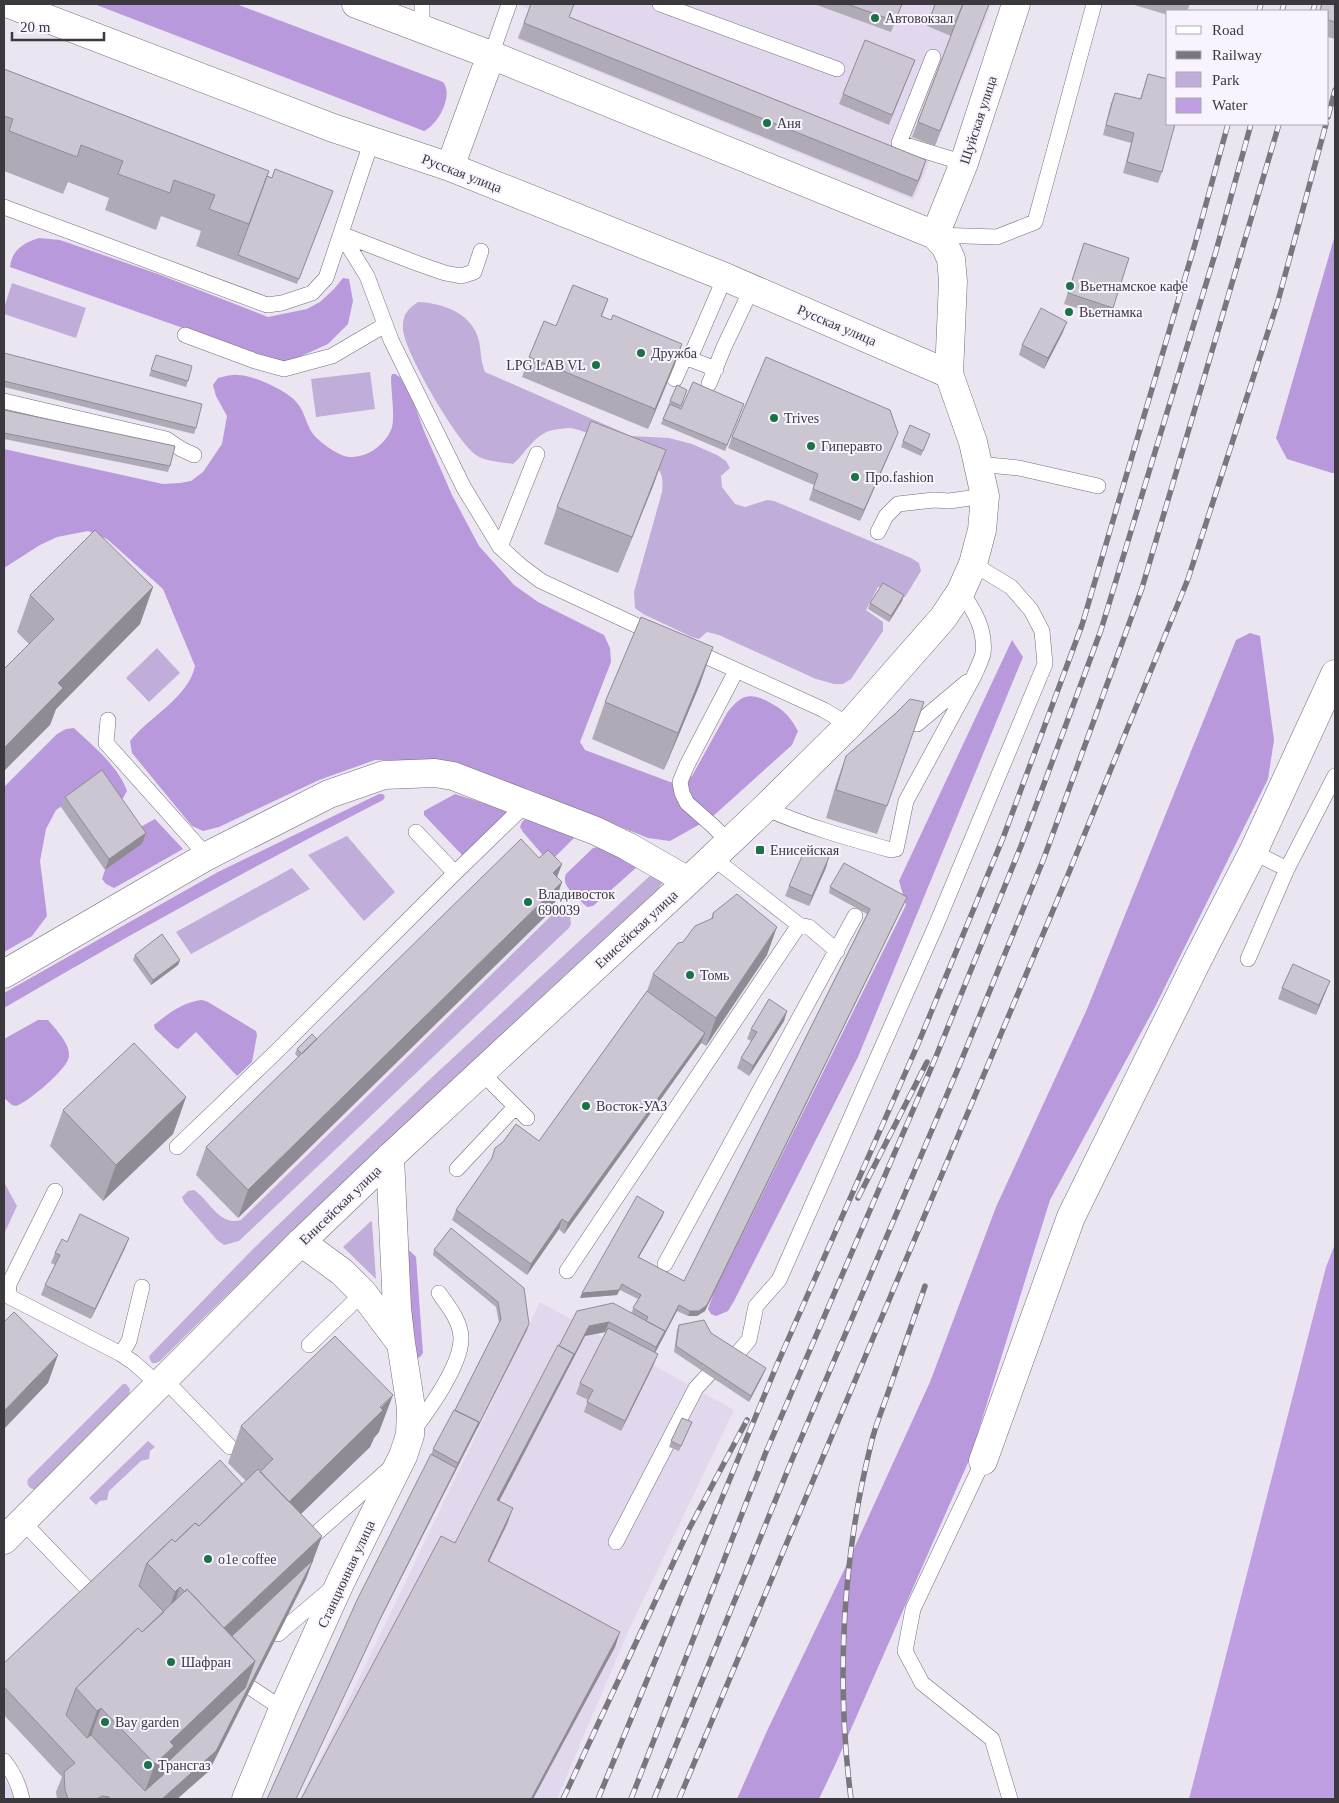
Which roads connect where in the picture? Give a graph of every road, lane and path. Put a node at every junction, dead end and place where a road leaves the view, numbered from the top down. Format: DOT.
graph roads {
  1 [pos="8,4"];
  2 [pos="356,4"];
  3 [pos="509,4"];
  4 [pos="660,4"];
  5 [pos="1016,4"];
  6 [pos="1094,4"];
  7 [pos="421,16"];
  8 [pos="491,56"];
  9 [pos="932,57"];
  10 [pos="837,69"];
  11 [pos="372,140"];
  12 [pos="964,163"];
  13 [pos="450,167"];
  14 [pos="4,207"];
  15 [pos="341,234"];
  16 [pos="935,235"];
  17 [pos="481,251"];
  18 [pos="725,277"];
  19 [pos="752,288"];
  20 [pos="384,325"];
  21 [pos="185,335"];
  22 [pos="690,358"];
  23 [pos="716,369"];
  24 [pos="949,374"];
  25 [pos="675,380"];
  26 [pos="709,384"];
  27 [pos="4,401"];
  28 [pos="537,454"];
  29 [pos="194,455"];
  30 [pos="978,464"];
  31 [pos="1098,486"];
  32 [pos="985,496"];
  33 [pos="878,532"];
  34 [pos="500,547"];
  35 [pos="973,564"];
  36 [pos="961,592"];
  37 [pos="736,672"];
  38 [pos="1335,674"];
  39 [pos="974,676"];
  40 [pos="108,720"];
  41 [pos="917,724"];
  42 [pos="849,725"];
  43 [pos="1335,776"];
  44 [pos="527,803"];
  45 [pos="765,808"];
  46 [pos="416,832"];
  47 [pos="720,850"];
  48 [pos="1253,852"];
  49 [pos="207,856"];
  50 [pos="1288,869"];
  51 [pos="455,873"];
  52 [pos="688,881"];
  53 [pos="855,916"];
  54 [pos="799,925"];
  55 [pos="837,951"];
  56 [pos="1248,959"];
  57 [pos="4,974"];
  58 [pos="481,1072"];
  59 [pos="515,1106"];
  60 [pos="527,1118"];
  61 [pos="177,1147"];
  62 [pos="390,1157"];
  63 [pos="457,1169"];
  64 [pos="55,1191"];
  65 [pos="301,1242"];
  66 [pos="665,1264"];
  67 [pos="567,1270"];
  68 [pos="142,1288"];
  69 [pos="363,1293"];
  70 [pos="439,1293"];
  71 [pos="6,1298"];
  72 [pos="401,1343"];
  73 [pos="309,1345"];
  74 [pos="122,1354"];
  75 [pos="736,1355"];
  76 [pos="709,1374"];
  77 [pos="161,1381"];
  78 [pos="407,1446"];
  79 [pos="230,1447"];
  80 [pos="983,1461"];
  81 [pos="22,1521"];
  82 [pos="4,1540"];
  83 [pos="616,1542"];
  84 [pos="294,1553"];
  85 [pos="341,1581"];
  86 [pos="116,1594"];
  87 [pos="278,1634"];
  88 [pos="251,1688"];
  89 [pos="283,1709"];
  90 [pos="4,1761"];
  91 [pos="22,1799"];
  92 [pos="246,1799"];
  93 [pos="1010,1799"];
  1 -- 11 [label="main road, Русская улица"];
  2 -- 7 [label="main road"];
  3 -- 8 [label="lane"];
  4 -- 10 [label="lane"];
  5 -- 12 [label="main road, Шуйская улица"];
  6 -- 16 [label="lane"];
  7 -- 8 [label="main road"];
  8 -- 13 [label="main road"];
  8 -- 16 [label="main road"];
  9 -- 12 [label="lane"];
  11 -- 13 [label="main road, Русская улица"];
  11 -- 15 [label="lane"];
  12 -- 16 [label="main road, Шуйская улица"];
  13 -- 18 [label="main road, Русская улица"];
  14 -- 15 [label="lane"];
  15 -- 17 [label="lane"];
  15 -- 20 [label="lane"];
  16 -- 24 [label="main road"];
  18 -- 19 [label="main road, Русская улица"];
  18 -- 22 [label="lane"];
  19 -- 23 [label="lane"];
  19 -- 24 [label="main road, Русская улица"];
  20 -- 21 [label="lane"];
  20 -- 34 [label="lane"];
  22 -- 23 [label="lane"];
  22 -- 25 [label="lane"];
  23 -- 26 [label="lane"];
  24 -- 30 [label="main road, Енисейская улица"];
  27 -- 29 [label="lane"];
  28 -- 34 [label="lane"];
  30 -- 31 [label="lane"];
  30 -- 32 [label="main road, Енисейская улица"];
  32 -- 33 [label="lane"];
  32 -- 35 [label="main road, Енисейская улица"];
  34 -- 37 [label="lane"];
  35 -- 36 [label="main road, Енисейская улица"];
  35 -- 75 [label="lane"];
  36 -- 39 [label="lane"];
  36 -- 42 [label="main road, Енисейская улица"];
  37 -- 42 [label="lane"];
  37 -- 47 [label="lane"];
  38 -- 48 [label="main road"];
  39 -- 41 [label="lane"];
  39 -- 45 [label="lane"];
  40 -- 49 [label="lane"];
  42 -- 45 [label="main road, Енисейская улица"];
  43 -- 50 [label="lane"];
  44 -- 49 [label="main road, Енисейская улица"];
  44 -- 51 [label="lane"];
  44 -- 52 [label="main road, Енисейская улица"];
  45 -- 47 [label="main road, Енисейская улица"];
  46 -- 51 [label="lane"];
  47 -- 52 [label="main road, Енисейская улица"];
  47 -- 54 [label="lane"];
  48 -- 50 [label="lane"];
  48 -- 80 [label="main road"];
  49 -- 57 [label="main road, Енисейская улица"];
  50 -- 56 [label="lane"];
  51 -- 61 [label="lane"];
  52 -- 58 [label="main road, Енисейская улица"];
  53 -- 55 [label="lane"];
  54 -- 55 [label="lane"];
  54 -- 67 [label="lane"];
  55 -- 66 [label="lane"];
  58 -- 59 [label="lane"];
  58 -- 62 [label="main road, Енисейская улица"];
  59 -- 60 [label="lane"];
  59 -- 63 [label="lane"];
  62 -- 65 [label="main road, Енисейская улица"];
  62 -- 72 [label="main road, Станционная улица"];
  64 -- 71 [label="lane"];
  65 -- 69 [label="main road, Станционная улица"];
  65 -- 77 [label="main road, Енисейская улица"];
  68 -- 74 [label="lane"];
  69 -- 72 [label="main road, Станционная улица"];
  69 -- 73 [label="lane"];
  70 -- 78 [label="lane"];
  71 -- 74 [label="lane"];
  72 -- 78 [label="main road, Станционная улица"];
  74 -- 77 [label="lane"];
  76 -- 83 [label="lane"];
  77 -- 79 [label="lane"];
  77 -- 81 [label="main road, Енисейская улица"];
  78 -- 84 [label="lane"];
  78 -- 85 [label="main road, Станционная улица"];
  80 -- 93 [label="lane"];
  81 -- 82 [label="main road, Енисейская улица"];
  81 -- 86 [label="lane"];
  85 -- 87 [label="lane"];
  85 -- 89 [label="main road, Станционная улица"];
  88 -- 89 [label="lane"];
  89 -- 92 [label="main road, Станционная улица"];
  90 -- 91 [label="lane"];
}
